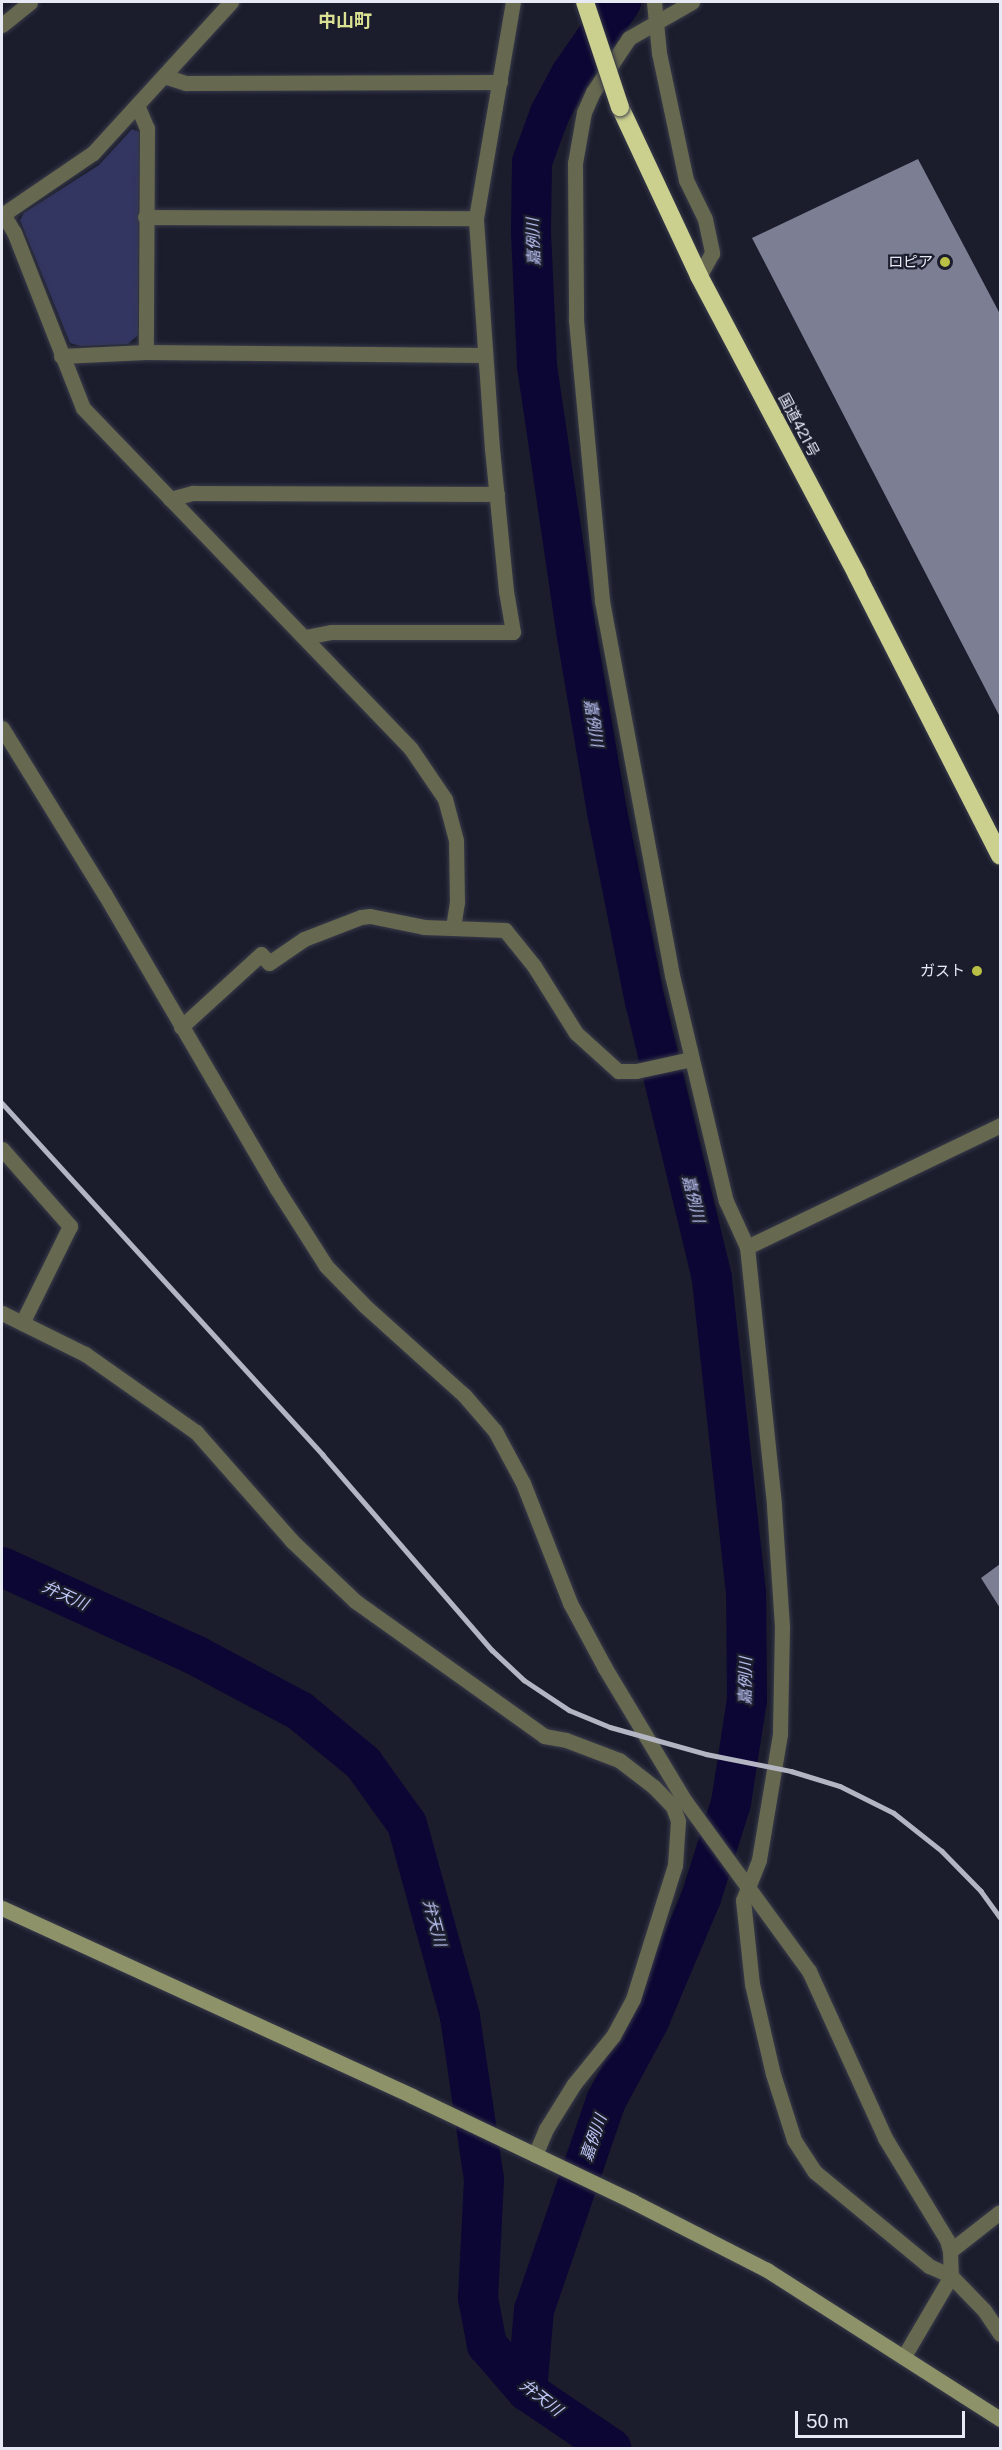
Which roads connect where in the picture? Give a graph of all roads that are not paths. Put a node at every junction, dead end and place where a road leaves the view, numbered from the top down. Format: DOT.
graph roads {
  1 [pos="30,2"];
  2 [pos="231,2"];
  3 [pos="513,2"];
  4 [pos="585,2"];
  5 [pos="654,2"];
  6 [pos="692,2"];
  7 [pos="654,22"];
  8 [pos="2,25"];
  9 [pos="164,76"];
  10 [pos="500,82"];
  11 [pos="137,105"];
  12 [pos="2,214"];
  13 [pos="145,217"];
  14 [pos="476,218"];
  15 [pos="699,276"];
  16 [pos="146,352"];
  17 [pos="484,355"];
  18 [pos="61,356"];
  19 [pos="497,494"];
  20 [pos="170,499"];
  21 [pos="305,637"];
  22 [pos="2,728"];
  23 [pos="1000,856"];
  24 [pos="453,927"];
  25 [pos="181,1027"];
  26 [pos="686,1060"];
  27 [pos="1000,1125"];
  28 [pos="2,1149"];
  29 [pos="747,1247"];
  30 [pos="2,1313"];
  31 [pos="22,1323"];
  32 [pos="679,1804"];
  33 [pos="749,1889"];
  34 [pos="2,1908"];
  35 [pos="535,2155"];
  36 [pos="1000,2212"];
  37 [pos="950,2251"];
  38 [pos="951,2276"];
  39 [pos="1000,2334"];
  40 [pos="904,2356"];
  41 [pos="1000,2419"];
  1 -- 8 [label="street"];
  2 -- 9 [label="street"];
  3 -- 10 [label="street"];
  4 -- 15 [label="highway, 国道421号, bridge"];
  5 -- 7 [label="street"];
  6 -- 7 [label="street"];
  7 -- 15 [label="street"];
  7 -- 26 [label="street"];
  9 -- 10 [label="street"];
  9 -- 11 [label="street"];
  10 -- 14 [label="street"];
  11 -- 12 [label="street"];
  11 -- 13 [label="street"];
  12 -- 18 [label="street"];
  13 -- 14 [label="street"];
  13 -- 16 [label="street"];
  14 -- 17 [label="street"];
  15 -- 23 [label="highway, 国道421号"];
  16 -- 17 [label="street"];
  16 -- 18 [label="street"];
  17 -- 19 [label="street"];
  18 -- 20 [label="street"];
  19 -- 20 [label="street"];
  19 -- 21 [label="street"];
  20 -- 21 [label="street"];
  21 -- 24 [label="street"];
  22 -- 25 [label="street"];
  24 -- 25 [label="street"];
  24 -- 26 [label="street"];
  25 -- 32 [label="street"];
  26 -- 29 [label="street"];
  27 -- 29 [label="street"];
  28 -- 31 [label="street"];
  29 -- 33 [label="street"];
  30 -- 31 [label="street"];
  31 -- 32 [label="street"];
  32 -- 33 [label="street"];
  32 -- 35 [label="street"];
  33 -- 37 [label="street"];
  33 -- 38 [label="street"];
  34 -- 35 [label="street"];
  35 -- 40 [label="street"];
  36 -- 37 [label="street"];
  37 -- 38 [label="street"];
  38 -- 39 [label="street"];
  38 -- 40 [label="street"];
  40 -- 41 [label="street"];
}
